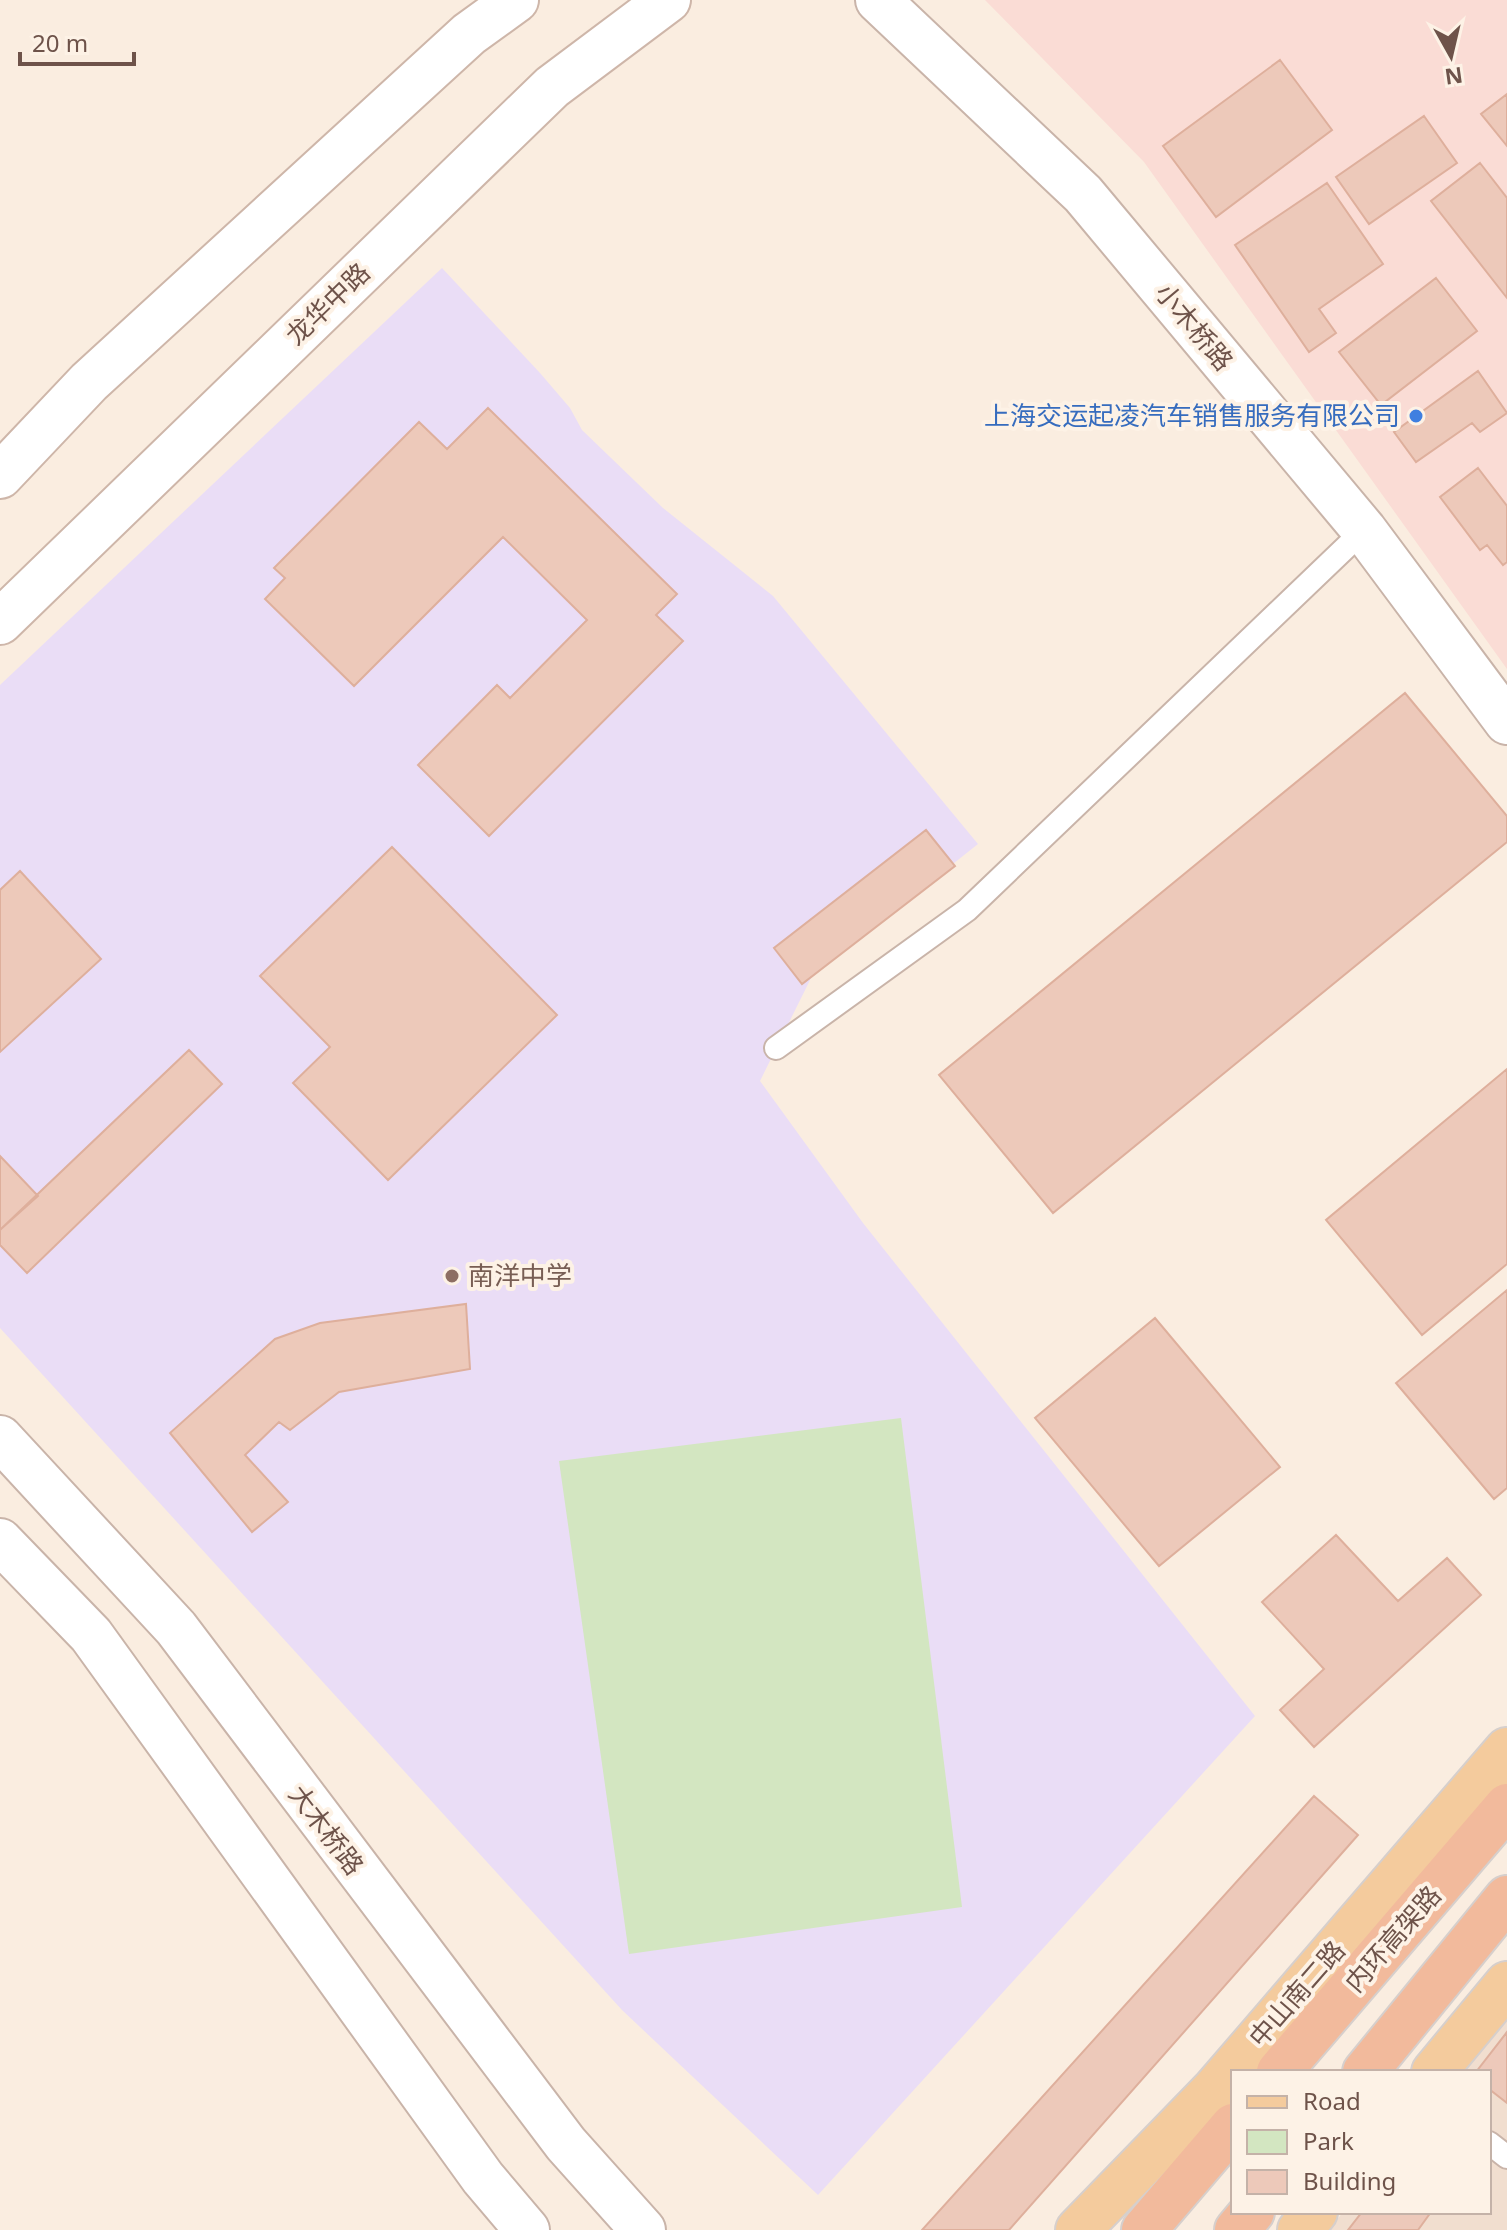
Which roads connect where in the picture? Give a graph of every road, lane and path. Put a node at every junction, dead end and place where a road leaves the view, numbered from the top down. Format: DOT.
graph roads {
  1 [pos="516,0"];
  2 [pos="668,0"];
  3 [pos="878,0"];
  4 [pos="0,476"];
  5 [pos="1364,530"];
  6 [pos="0,622"];
  7 [pos="1507,722"];
  8 [pos="776,1048"];
  9 [pos="0,1438"];
  10 [pos="0,1541"];
  11 [pos="1507,1750"];
  12 [pos="1507,1806"];
  13 [pos="1507,1898"];
  14 [pos="1507,1984"];
  15 [pos="1231,2070"];
  16 [pos="1231,2070"];
  17 [pos="1281,2070"];
  18 [pos="1367,2070"];
  19 [pos="1436,2070"];
  20 [pos="1231,2128"];
  21 [pos="1491,2145"];
  22 [pos="1507,2157"];
  23 [pos="1250,2214"];
  24 [pos="1313,2214"];
  25 [pos="527,2230"];
  26 [pos="643,2230"];
  27 [pos="1078,2230"];
  28 [pos="1144,2230"];
  29 [pos="1237,2230"];
  30 [pos="1300,2230"];
  1 -- 4 [label="street"];
  2 -- 6 [label="street, 龙华中路"];
  3 -- 5 [label="street, 小木桥路"];
  5 -- 7 [label="street, 小木桥路"];
  5 -- 8 [label="lane"];
  9 -- 26 [label="street, 大木桥路"];
  10 -- 25 [label="street"];
  11 -- 15 [label="main road, 中山南二路"];
  12 -- 17 [label="highway, 内环高架路"];
  13 -- 18 [label="highway"];
  14 -- 19 [label="main road"];
  16 -- 27 [label="main road, 中山南二路"];
  20 -- 28 [label="highway"];
  21 -- 22 [label="lane"];
  23 -- 29 [label="highway"];
  24 -- 30 [label="main road"];
}
